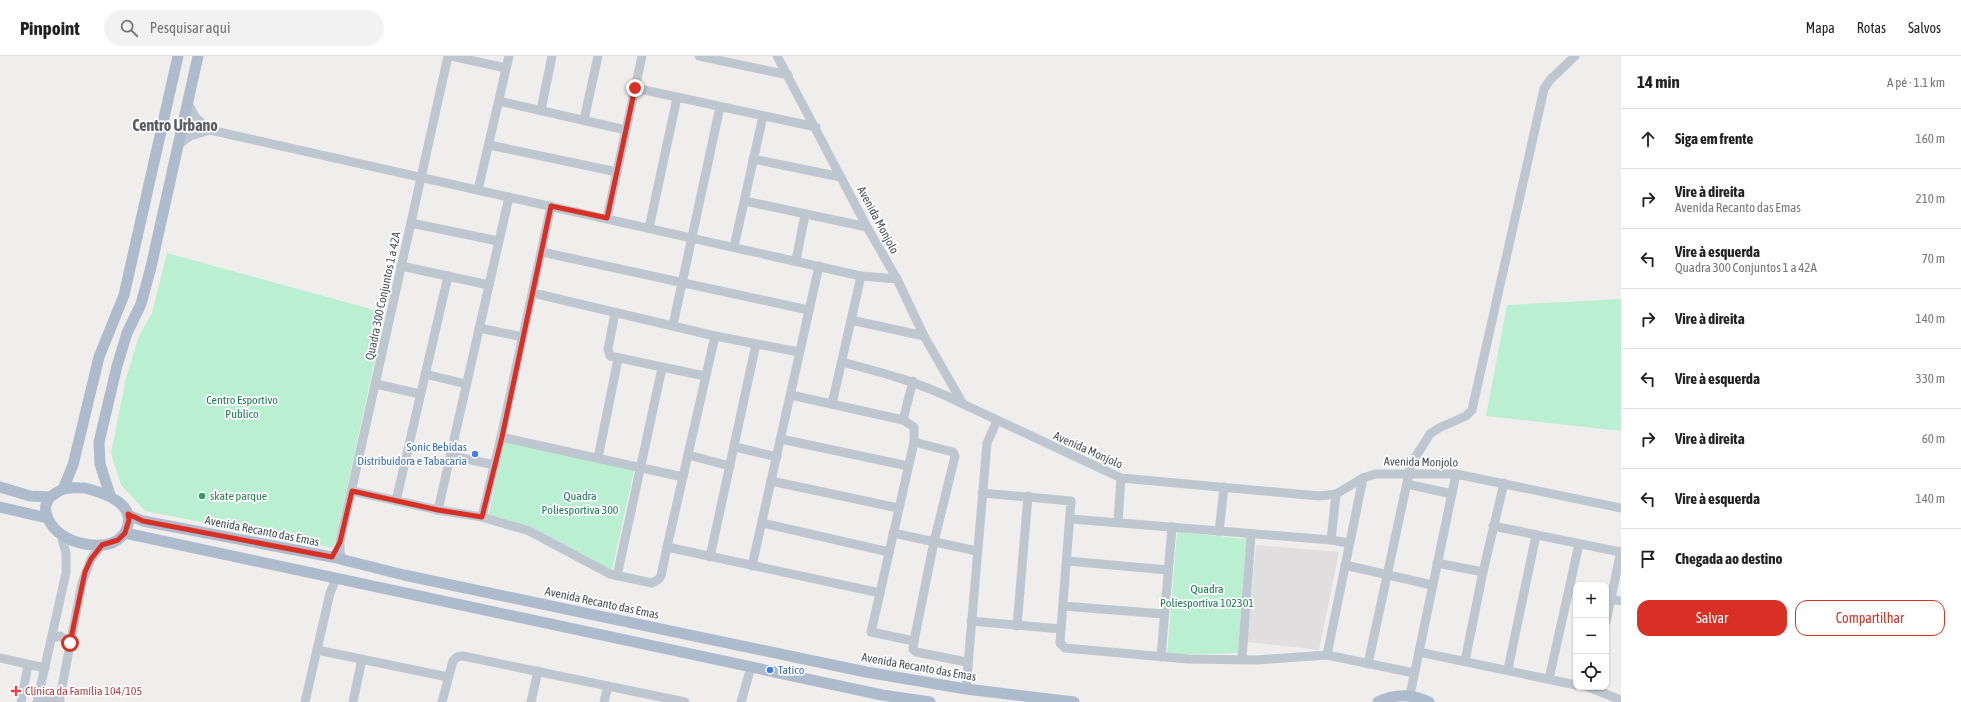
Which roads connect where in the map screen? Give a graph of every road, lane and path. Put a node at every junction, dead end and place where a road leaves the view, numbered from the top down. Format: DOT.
graph roads {
  1 [pos="178,56"];
  2 [pos="198,56"];
  3 [pos="448,56"];
  4 [pos="451,56"];
  5 [pos="509,56"];
  6 [pos="552,56"];
  7 [pos="598,56"];
  8 [pos="642,56"];
  9 [pos="699,56"];
  10 [pos="1575,56"];
  11 [pos="780,57"];
  12 [pos="506,68"];
  13 [pos="788,75"];
  14 [pos="635,88"];
  15 [pos="169,98"];
  16 [pos="677,98"];
  17 [pos="499,101"];
  18 [pos="188,104"];
  19 [pos="720,107"];
  20 [pos="541,110"];
  21 [pos="763,116"];
  22 [pos="584,120"];
  23 [pos="816,127"];
  24 [pos="210,130"];
  25 [pos="626,130"];
  26 [pos="160,142"];
  27 [pos="178,144"];
  28 [pos="489,145"];
  29 [pos="753,159"];
  30 [pos="617,172"];
  31 [pos="841,177"];
  32 [pos="421,178"];
  33 [pos="478,190"];
  34 [pos="509,197"];
  35 [pos="745,201"];
  36 [pos="551,206"];
  37 [pos="805,214"];
  38 [pos="607,218"];
  39 [pos="411,223"];
  40 [pos="867,227"];
  41 [pos="649,228"];
  42 [pos="692,237"];
  43 [pos="498,241"];
  44 [pos="734,247"];
  45 [pos="542,252"];
  46 [pos="796,260"];
  47 [pos="401,266"];
  48 [pos="819,266"];
  49 [pos="448,276"];
  50 [pos="862,276"];
  51 [pos="897,279"];
  52 [pos="682,282"];
  53 [pos="489,285"];
  54 [pos="533,293"];
  55 [pos="808,310"];
  56 [pos="615,313"];
  57 [pos="851,320"];
  58 [pos="673,325"];
  59 [pos="479,328"];
  60 [pos="715,336"];
  61 [pos="924,336"];
  62 [pos="523,337"];
  63 [pos="756,344"];
  64 [pos="799,352"];
  65 [pos="618,358"];
  66 [pos="842,362"];
  67 [pos="662,368"];
  68 [pos="425,374"];
  69 [pos="705,376"];
  70 [pos="913,381"];
  71 [pos="948,381"];
  72 [pos="376,384"];
  73 [pos="466,384"];
  74 [pos="937,391"];
  75 [pos="420,394"];
  76 [pos="791,395"];
  77 [pos="832,404"];
  78 [pos="963,404"];
  79 [pos="903,420"];
  80 [pos="997,421"];
  81 [pos="502,437"];
  82 [pos="781,439"];
  83 [pos="914,442"];
  84 [pos="735,447"];
  85 [pos="688,455"];
  86 [pos="452,456"];
  87 [pos="776,456"];
  88 [pos="598,458"];
  89 [pos="495,465"];
  90 [pos="639,466"];
  91 [pos="730,466"];
  92 [pos="908,466"];
  93 [pos="1409,474"];
  94 [pos="1456,474"];
  95 [pos="683,477"];
  96 [pos="1122,478"];
  97 [pos="1363,478"];
  98 [pos="771,481"];
  99 [pos="1504,483"];
  100 [pos="1407,484"];
  101 [pos="0,487"];
  102 [pos="1224,487"];
  103 [pos="63,489"];
  104 [pos="352,491"];
  105 [pos="982,493"];
  106 [pos="1336,494"];
  107 [pos="1452,494"];
  108 [pos="110,495"];
  109 [pos="1028,496"];
  110 [pos="50,497"];
  111 [pos="396,501"];
  112 [pos="0,507"];
  113 [pos="898,508"];
  114 [pos="1621,508"];
  115 [pos="438,510"];
  116 [pos="128,514"];
  117 [pos="482,517"];
  118 [pos="47,518"];
  119 [pos="1071,519"];
  120 [pos="1118,522"];
  121 [pos="762,523"];
  122 [pos="1493,526"];
  123 [pos="1172,527"];
  124 [pos="892,532"];
  125 [pos="1219,532"];
  126 [pos="125,533"];
  127 [pos="61,535"];
  128 [pos="1251,535"];
  129 [pos="1536,536"];
  130 [pos="1331,540"];
  131 [pos="340,542"];
  132 [pos="934,542"];
  133 [pos="1349,543"];
  134 [pos="1580,544"];
  135 [pos="102,545"];
  136 [pos="667,547"];
  137 [pos="977,551"];
  138 [pos="888,552"];
  139 [pos="1621,552"];
  140 [pos="332,557"];
  141 [pos="710,557"];
  142 [pos="343,560"];
  143 [pos="1067,561"];
  144 [pos="1438,563"];
  145 [pos="364,565"];
  146 [pos="1345,565"];
  147 [pos="752,566"];
  148 [pos="384,570"];
  149 [pos="1168,570"];
  150 [pos="1483,572"];
  151 [pos="1387,574"];
  152 [pos="404,575"];
  153 [pos="617,576"];
  154 [pos="333,578"];
  155 [pos="365,585"];
  156 [pos="1432,585"];
  157 [pos="379,588"];
  158 [pos="399,593"];
  159 [pos="880,594"];
  160 [pos="1611,599"];
  161 [pos="1621,601"];
  162 [pos="1063,606"];
  163 [pos="1164,614"];
  164 [pos="1607,618"];
  165 [pos="971,621"];
  166 [pos="1017,626"];
  167 [pos="1061,630"];
  168 [pos="52,638"];
  169 [pos="914,641"];
  170 [pos="70,643"];
  171 [pos="317,650"];
  172 [pos="1419,652"];
  173 [pos="1327,655"];
  174 [pos="1161,657"];
  175 [pos="0,658"];
  176 [pos="362,659"];
  177 [pos="1242,659"];
  178 [pos="1465,661"];
  179 [pos="967,662"];
  180 [pos="831,664"];
  181 [pos="1368,664"];
  182 [pos="28,665"];
  183 [pos="751,667"];
  184 [pos="45,668"];
  185 [pos="1508,669"];
  186 [pos="538,671"];
  187 [pos="861,671"];
  188 [pos="1414,673"];
  189 [pos="448,677"];
  190 [pos="1549,679"];
  191 [pos="828,683"];
  192 [pos="1573,684"];
  193 [pos="608,686"];
  194 [pos="854,689"];
  195 [pos="966,689"];
  196 [pos="1598,690"];
  197 [pos="1410,695"];
  198 [pos="38,698"];
  199 [pos="1621,700"];
  200 [pos="60,701"];
  201 [pos="21,702"];
  202 [pos="305,702"];
  203 [pos="353,702"];
  204 [pos="442,702"];
  205 [pos="531,702"];
  206 [pos="604,702"];
  207 [pos="686,702"];
  208 [pos="741,702"];
  209 [pos="930,702"];
  210 [pos="1074,702"];
  211 [pos="1378,702"];
  212 [pos="1429,702"];
  1 -- 15 [label="main road"];
  2 -- 18 [label="main road"];
  3 -- 32 [label="street, Quadra 300 Conjuntos 1 a 42A"];
  4 -- 12 [label="street"];
  5 -- 12 [label="street"];
  6 -- 20 [label="street"];
  7 -- 22 [label="street"];
  8 -- 14 [label="street"];
  9 -- 13 [label="street"];
  10 -- 93 [label="street"];
  11 -- 13 [label="street, Avenida Monjolo"];
  12 -- 17 [label="street"];
  13 -- 23 [label="street, Avenida Monjolo"];
  14 -- 16 [label="street"];
  14 -- 25 [label="street"];
  15 -- 18 [label="main road"];
  15 -- 26 [label="main road"];
  16 -- 19 [label="street"];
  16 -- 41 [label="street"];
  17 -- 20 [label="street"];
  17 -- 28 [label="street"];
  18 -- 24 [label="street"];
  18 -- 27 [label="main road"];
  19 -- 21 [label="street"];
  19 -- 42 [label="street"];
  20 -- 22 [label="street"];
  21 -- 23 [label="street"];
  21 -- 29 [label="street"];
  22 -- 25 [label="street"];
  23 -- 31 [label="street, Avenida Monjolo"];
  24 -- 27 [label="street"];
  24 -- 32 [label="street"];
  25 -- 30 [label="street"];
  26 -- 27 [label="main road"];
  26 -- 103 [label="main road"];
  27 -- 108 [label="main road"];
  28 -- 30 [label="street"];
  28 -- 33 [label="street"];
  29 -- 31 [label="street"];
  29 -- 35 [label="street"];
  30 -- 38 [label="street"];
  31 -- 40 [label="street, Avenida Monjolo"];
  32 -- 33 [label="street"];
  32 -- 39 [label="street, Quadra 300 Conjuntos 1 a 42A"];
  33 -- 34 [label="street"];
  34 -- 36 [label="street"];
  34 -- 43 [label="street"];
  35 -- 37 [label="street"];
  35 -- 44 [label="street"];
  36 -- 38 [label="street"];
  36 -- 45 [label="street"];
  37 -- 40 [label="street"];
  37 -- 46 [label="street"];
  38 -- 41 [label="street"];
  39 -- 43 [label="street"];
  39 -- 47 [label="street, Quadra 300 Conjuntos 1 a 42A"];
  40 -- 51 [label="street, Avenida Monjolo"];
  41 -- 42 [label="street"];
  42 -- 44 [label="street"];
  42 -- 52 [label="street"];
  43 -- 53 [label="street"];
  44 -- 46 [label="street"];
  45 -- 52 [label="street"];
  45 -- 54 [label="street"];
  46 -- 48 [label="street"];
  47 -- 49 [label="street"];
  47 -- 72 [label="street, Quadra 300 Conjuntos 1 a 42A"];
  48 -- 50 [label="street"];
  48 -- 55 [label="street"];
  49 -- 53 [label="street"];
  49 -- 68 [label="street"];
  50 -- 51 [label="street"];
  50 -- 57 [label="street"];
  51 -- 61 [label="street, Avenida Monjolo"];
  52 -- 55 [label="street"];
  52 -- 58 [label="street"];
  53 -- 59 [label="street"];
  54 -- 56 [label="street"];
  54 -- 62 [label="street"];
  55 -- 64 [label="street"];
  56 -- 58 [label="street"];
  56 -- 65 [label="street"];
  57 -- 61 [label="street"];
  57 -- 66 [label="street"];
  58 -- 60 [label="street"];
  59 -- 62 [label="street"];
  59 -- 73 [label="street"];
  60 -- 63 [label="street"];
  60 -- 69 [label="street"];
  61 -- 71 [label="street, Avenida Monjolo"];
  62 -- 81 [label="street"];
  63 -- 64 [label="street"];
  63 -- 84 [label="street"];
  64 -- 76 [label="street"];
  65 -- 67 [label="street"];
  65 -- 88 [label="street"];
  66 -- 70 [label="street"];
  66 -- 77 [label="street"];
  67 -- 69 [label="street"];
  67 -- 90 [label="street"];
  68 -- 73 [label="street"];
  68 -- 75 [label="street"];
  69 -- 85 [label="street"];
  70 -- 74 [label="street"];
  70 -- 79 [label="street"];
  71 -- 74 [label="street"];
  71 -- 78 [label="street, Avenida Monjolo"];
  72 -- 75 [label="street"];
  72 -- 104 [label="street, Quadra 300 Conjuntos 1 a 42A"];
  73 -- 86 [label="street"];
  74 -- 78 [label="street"];
  75 -- 111 [label="street"];
  76 -- 77 [label="street"];
  76 -- 82 [label="street"];
  77 -- 79 [label="street"];
  78 -- 80 [label="street, Avenida Monjolo"];
  79 -- 83 [label="street"];
  80 -- 96 [label="street, Avenida Monjolo"];
  80 -- 105 [label="street"];
  81 -- 88 [label="street"];
  81 -- 89 [label="street"];
  82 -- 87 [label="street"];
  82 -- 92 [label="street"];
  83 -- 92 [label="street"];
  83 -- 132 [label="street"];
  84 -- 87 [label="street"];
  84 -- 91 [label="street"];
  85 -- 91 [label="street"];
  85 -- 95 [label="street"];
  86 -- 89 [label="street"];
  86 -- 115 [label="street"];
  87 -- 98 [label="street"];
  88 -- 90 [label="street"];
  89 -- 117 [label="street"];
  90 -- 95 [label="street"];
  90 -- 153 [label="street"];
  91 -- 141 [label="street"];
  92 -- 113 [label="street"];
  93 -- 94 [label="street, Avenida Monjolo"];
  93 -- 97 [label="street, Avenida Monjolo"];
  93 -- 100 [label="street"];
  94 -- 99 [label="street, Avenida Monjolo"];
  94 -- 107 [label="street"];
  95 -- 136 [label="street"];
  96 -- 102 [label="street, Avenida Monjolo"];
  96 -- 120 [label="street"];
  97 -- 106 [label="street, Avenida Monjolo"];
  97 -- 133 [label="street"];
  98 -- 113 [label="street"];
  98 -- 121 [label="street"];
  99 -- 114 [label="street, Avenida Monjolo"];
  99 -- 122 [label="street"];
  100 -- 107 [label="street"];
  100 -- 151 [label="street"];
  101 -- 110 [label="main road"];
  102 -- 106 [label="street, Avenida Monjolo"];
  102 -- 125 [label="street"];
  103 -- 108 [label="main road"];
  103 -- 110 [label="main road"];
  104 -- 111 [label="street"];
  104 -- 131 [label="street, Quadra 300 Conjuntos 1 a 42A"];
  105 -- 109 [label="street"];
  105 -- 137 [label="street"];
  106 -- 130 [label="street"];
  107 -- 144 [label="street"];
  108 -- 116 [label="main road"];
  109 -- 119 [label="street"];
  109 -- 166 [label="street"];
  110 -- 118 [label="main road"];
  111 -- 115 [label="street"];
  112 -- 118 [label="main road"];
  113 -- 124 [label="street"];
  115 -- 117 [label="street"];
  116 -- 126 [label="main road"];
  116 -- 140 [label="main road, Avenida Recanto das Emas"];
  117 -- 153 [label="street"];
  118 -- 127 [label="main road"];
  119 -- 120 [label="street"];
  119 -- 143 [label="street"];
  120 -- 123 [label="street"];
  121 -- 138 [label="street"];
  121 -- 147 [label="street"];
  122 -- 129 [label="street"];
  122 -- 150 [label="street"];
  123 -- 125 [label="street"];
  123 -- 149 [label="street"];
  124 -- 132 [label="street"];
  124 -- 138 [label="street"];
  125 -- 128 [label="street"];
  126 -- 135 [label="main road"];
  126 -- 154 [label="main road"];
  127 -- 135 [label="main road"];
  127 -- 168 [label="street"];
  128 -- 130 [label="street"];
  128 -- 177 [label="street"];
  129 -- 134 [label="street"];
  129 -- 185 [label="street"];
  130 -- 133 [label="street"];
  131 -- 140 [label="street, Quadra 300 Conjuntos 1 a 42A"];
  131 -- 142 [label="street, Quadra 300 Conjuntos 1 a 42A"];
  132 -- 137 [label="street"];
  132 -- 169 [label="street"];
  133 -- 146 [label="street"];
  134 -- 139 [label="street"];
  134 -- 190 [label="street"];
  135 -- 170 [label="street"];
  136 -- 141 [label="street"];
  136 -- 153 [label="street"];
  137 -- 165 [label="street"];
  138 -- 159 [label="street"];
  139 -- 160 [label="street"];
  140 -- 142 [label="main road, Avenida Recanto das Emas"];
  141 -- 147 [label="street"];
  142 -- 145 [label="main road, Avenida Recanto das Emas"];
  143 -- 149 [label="street"];
  143 -- 162 [label="street"];
  144 -- 150 [label="street"];
  144 -- 156 [label="street"];
  145 -- 148 [label="main road, Avenida Recanto das Emas"];
  145 -- 155 [label="main road"];
  146 -- 151 [label="street"];
  146 -- 173 [label="street"];
  147 -- 159 [label="street"];
  148 -- 152 [label="main road, Avenida Recanto das Emas"];
  148 -- 157 [label="main road"];
  149 -- 163 [label="street"];
  150 -- 178 [label="street"];
  151 -- 156 [label="street"];
  151 -- 181 [label="street"];
  152 -- 158 [label="main road"];
  152 -- 180 [label="main road, Avenida Recanto das Emas"];
  154 -- 155 [label="main road"];
  154 -- 171 [label="street"];
  155 -- 157 [label="main road"];
  156 -- 172 [label="street"];
  157 -- 158 [label="main road"];
  158 -- 183 [label="main road"];
  159 -- 169 [label="street"];
  160 -- 161 [label="street"];
  160 -- 164 [label="street"];
  162 -- 163 [label="street"];
  162 -- 167 [label="street"];
  163 -- 174 [label="street"];
  165 -- 166 [label="street"];
  165 -- 179 [label="street"];
  166 -- 167 [label="street"];
  167 -- 174 [label="street"];
  168 -- 170 [label="street"];
  168 -- 184 [label="street"];
  169 -- 179 [label="street"];
  170 -- 200 [label="street"];
  171 -- 176 [label="street"];
  171 -- 202 [label="street"];
  172 -- 178 [label="street"];
  172 -- 188 [label="street"];
  173 -- 177 [label="street"];
  173 -- 181 [label="street"];
  174 -- 177 [label="street"];
  175 -- 182 [label="street"];
  176 -- 189 [label="street"];
  176 -- 203 [label="street"];
  178 -- 185 [label="street"];
  179 -- 195 [label="street"];
  180 -- 187 [label="main road, Avenida Recanto das Emas"];
  180 -- 191 [label="main road"];
  181 -- 188 [label="street"];
  182 -- 184 [label="street"];
  182 -- 201 [label="street"];
  183 -- 191 [label="main road"];
  183 -- 208 [label="street"];
  184 -- 198 [label="street"];
  185 -- 190 [label="street"];
  186 -- 189 [label="street"];
  186 -- 193 [label="street"];
  186 -- 205 [label="street"];
  187 -- 194 [label="main road"];
  187 -- 195 [label="main road, Avenida Recanto das Emas"];
  188 -- 197 [label="street"];
  189 -- 204 [label="street"];
  190 -- 192 [label="street"];
  191 -- 194 [label="main road"];
  193 -- 206 [label="street"];
  193 -- 207 [label="street"];
  194 -- 209 [label="main road"];
  195 -- 210 [label="main road, Avenida Recanto das Emas"];
  196 -- 199 [label="street"];
  197 -- 211 [label="main road"];
  197 -- 212 [label="main road"];
  198 -- 200 [label="street"];
}
